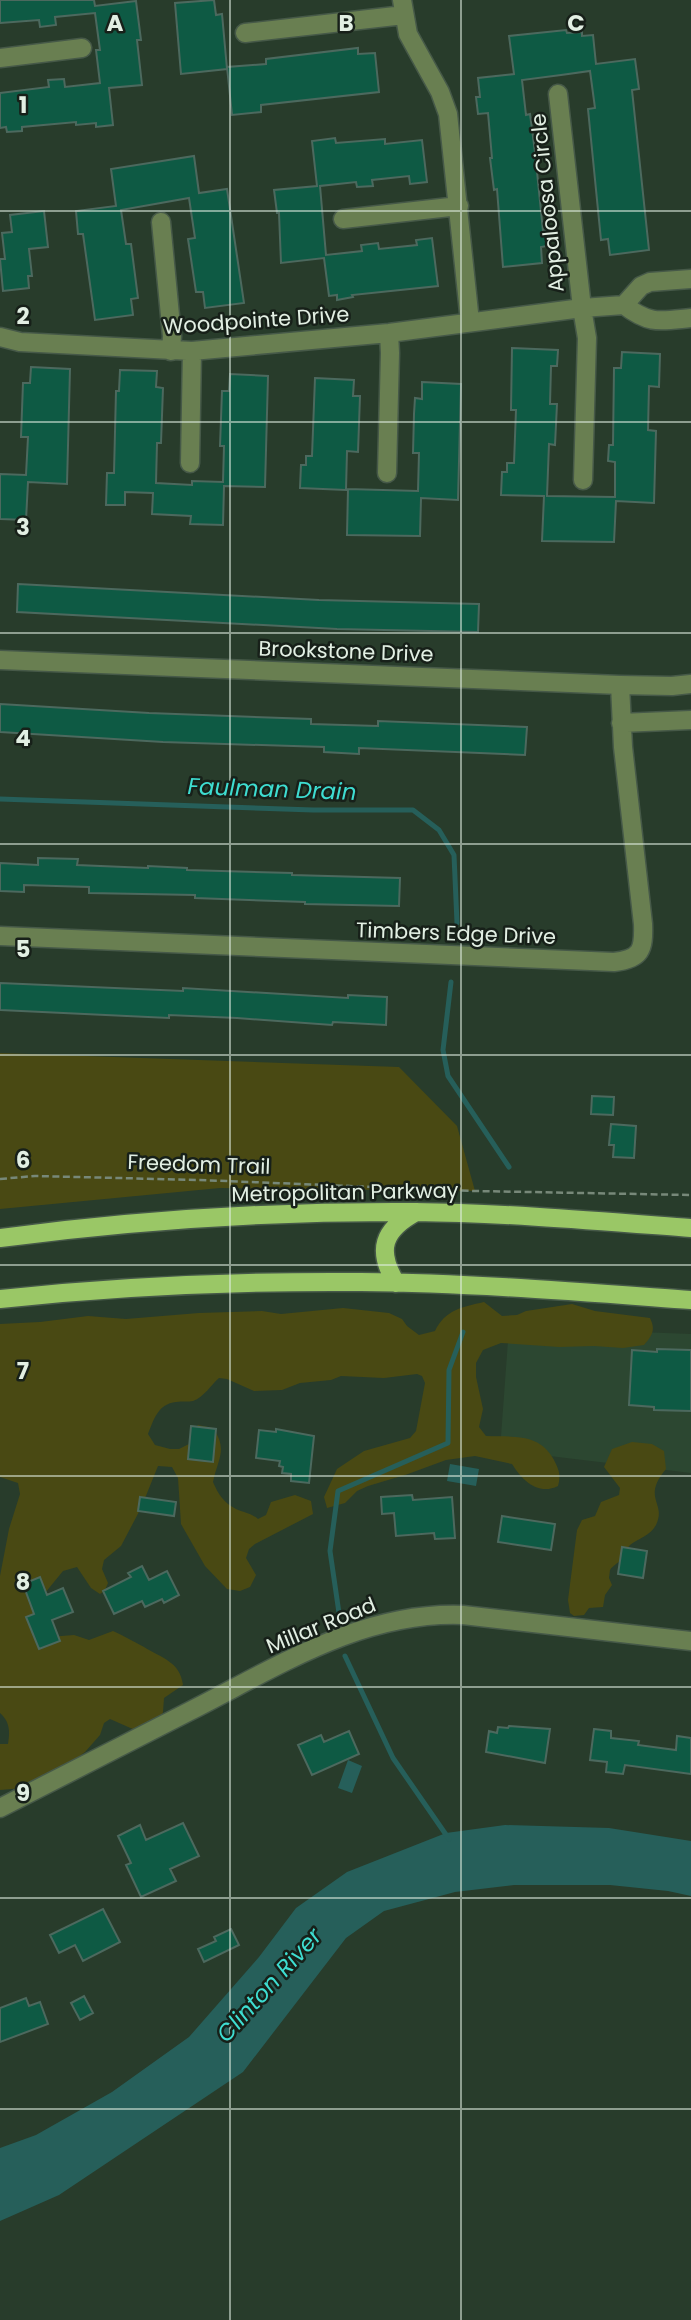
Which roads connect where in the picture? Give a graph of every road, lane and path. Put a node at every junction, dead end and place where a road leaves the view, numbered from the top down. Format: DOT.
graph roads {
  1 [pos="403,7"];
  2 [pos="245,33"];
  3 [pos="82,48"];
  4 [pos="0,58"];
  5 [pos="558,94"];
  6 [pos="459,206"];
  7 [pos="343,219"];
  8 [pos="161,222"];
  9 [pos="691,279"];
  10 [pos="624,305"];
  11 [pos="582,308"];
  12 [pos="691,318"];
  13 [pos="470,322"];
  14 [pos="389,333"];
  15 [pos="1,342"];
  16 [pos="172,351"];
  17 [pos="192,351"];
  18 [pos="190,463"];
  19 [pos="387,473"];
  20 [pos="583,480"];
  21 [pos="0,660"];
  22 [pos="691,684"];
  23 [pos="620,685"];
  24 [pos="691,720"];
  25 [pos="621,723"];
  26 [pos="0,936"];
  27 [pos="0,1179"];
  28 [pos="691,1195"];
  29 [pos="416,1212"];
  30 [pos="691,1228"];
  31 [pos="0,1238"];
  32 [pos="396,1283"];
  33 [pos="0,1299"];
  34 [pos="691,1300"];
  35 [pos="691,1641"];
  36 [pos="0,1808"];
  1 -- 2 [label="street"];
  1 -- 6 [label="street"];
  3 -- 4 [label="street"];
  5 -- 11 [label="street, Appaloosa Circle"];
  6 -- 7 [label="street"];
  6 -- 13 [label="street"];
  8 -- 16 [label="street"];
  9 -- 10 [label="street"];
  10 -- 11 [label="street, Woodpointe Drive"];
  10 -- 12 [label="street"];
  11 -- 13 [label="street, Woodpointe Drive"];
  11 -- 20 [label="street, Appaloosa Circle"];
  13 -- 14 [label="street, Woodpointe Drive"];
  14 -- 17 [label="street, Woodpointe Drive"];
  14 -- 19 [label="street"];
  15 -- 16 [label="street, Woodpointe Drive"];
  16 -- 17 [label="street, Woodpointe Drive"];
  17 -- 18 [label="street"];
  21 -- 23 [label="street, Brookstone Drive"];
  22 -- 23 [label="street, Brookstone Drive"];
  23 -- 25 [label="street, Timbers Edge Drive"];
  24 -- 25 [label="street"];
  25 -- 26 [label="street, Timbers Edge Drive"];
  27 -- 28 [label="path, Freedom Trail"];
  29 -- 30 [label="main road, Metropolitan Parkway"];
  29 -- 31 [label="main road, Metropolitan Parkway"];
  29 -- 32 [label="main road"];
  32 -- 33 [label="main road"];
  32 -- 34 [label="main road"];
  35 -- 36 [label="street, Millar Road"];
}
